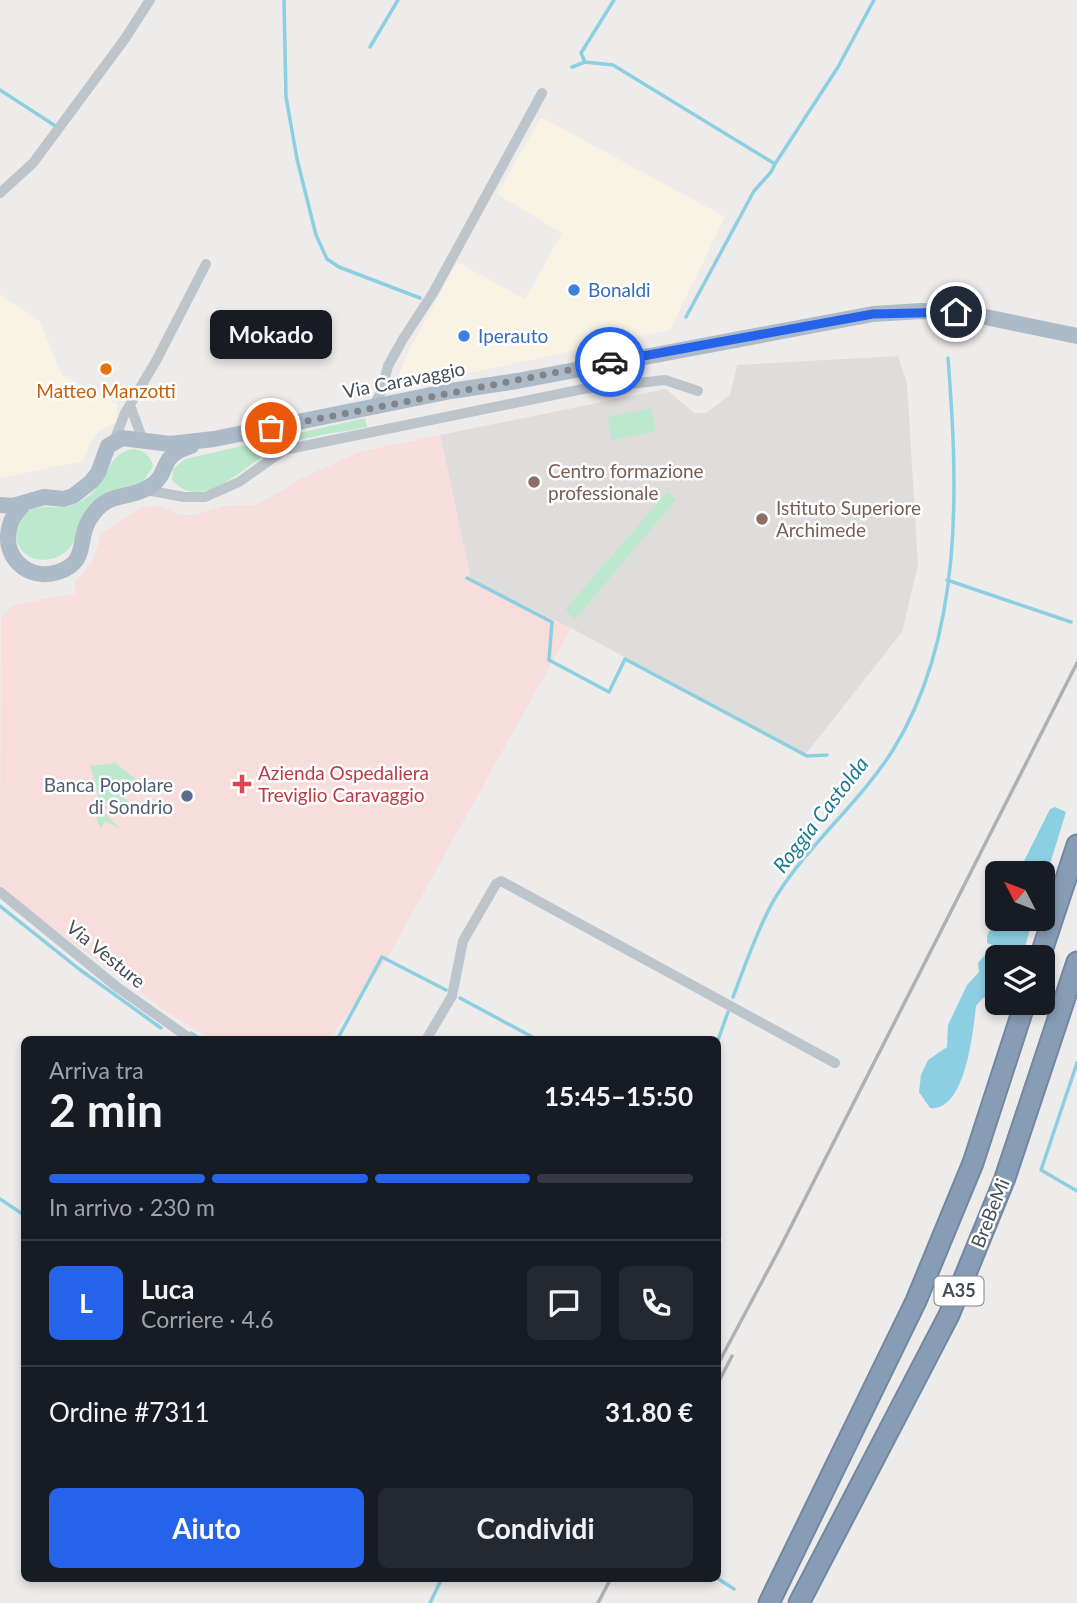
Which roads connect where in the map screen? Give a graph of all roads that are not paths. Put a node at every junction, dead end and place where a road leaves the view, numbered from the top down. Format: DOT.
graph roads {
  1 [pos="150,0"];
  2 [pos="542,93"];
  3 [pos="0,193"];
  4 [pos="206,264"];
  5 [pos="1075,336"];
  6 [pos="698,391"];
  7 [pos="386,397"];
  8 [pos="130,405"];
  9 [pos="214,439"];
  10 [pos="146,440"];
  11 [pos="113,442"];
  12 [pos="162,471"];
  13 [pos="144,490"];
  14 [pos="184,497"];
  15 [pos="25,503"];
  16 [pos="0,505"];
  17 [pos="4,527"];
  18 [pos="1077,845"];
  19 [pos="0,892"];
  20 [pos="1044,945"];
  21 [pos="1077,962"];
  22 [pos="1021,1015"];
  23 [pos="186,1036"];
  24 [pos="428,1036"];
  25 [pos="835,1063"];
  26 [pos="769,1603"];
  27 [pos="799,1603"];
  1 -- 3 [label="street"];
  2 -- 7 [label="street"];
  4 -- 8 [label="street"];
  5 -- 7 [label="main road, Via Caravaggio"];
  6 -- 14 [label="street"];
  7 -- 9 [label="main road, Via Caravaggio"];
  8 -- 10 [label="street"];
  8 -- 11 [label="street"];
  9 -- 10 [label="main road, Via Caravaggio"];
  9 -- 12 [label="main road, Via Caravaggio"];
  10 -- 11 [label="main road, Via Caravaggio"];
  10 -- 12 [label="main road"];
  11 -- 15 [label="main road"];
  12 -- 13 [label="main road, Via Caravaggio"];
  12 -- 14 [label="street"];
  13 -- 14 [label="street"];
  13 -- 17 [label="main road, Via Caravaggio"];
  15 -- 16 [label="main road"];
  15 -- 17 [label="main road, Via Caravaggio"];
  18 -- 20 [label="highway"];
  19 -- 23 [label="street, Via Vesture"];
  21 -- 27 [label="highway, BreBeMi / A35"];
  22 -- 26 [label="highway, BreBeMi / A35"];
  24 -- 25 [label="street"];
}
